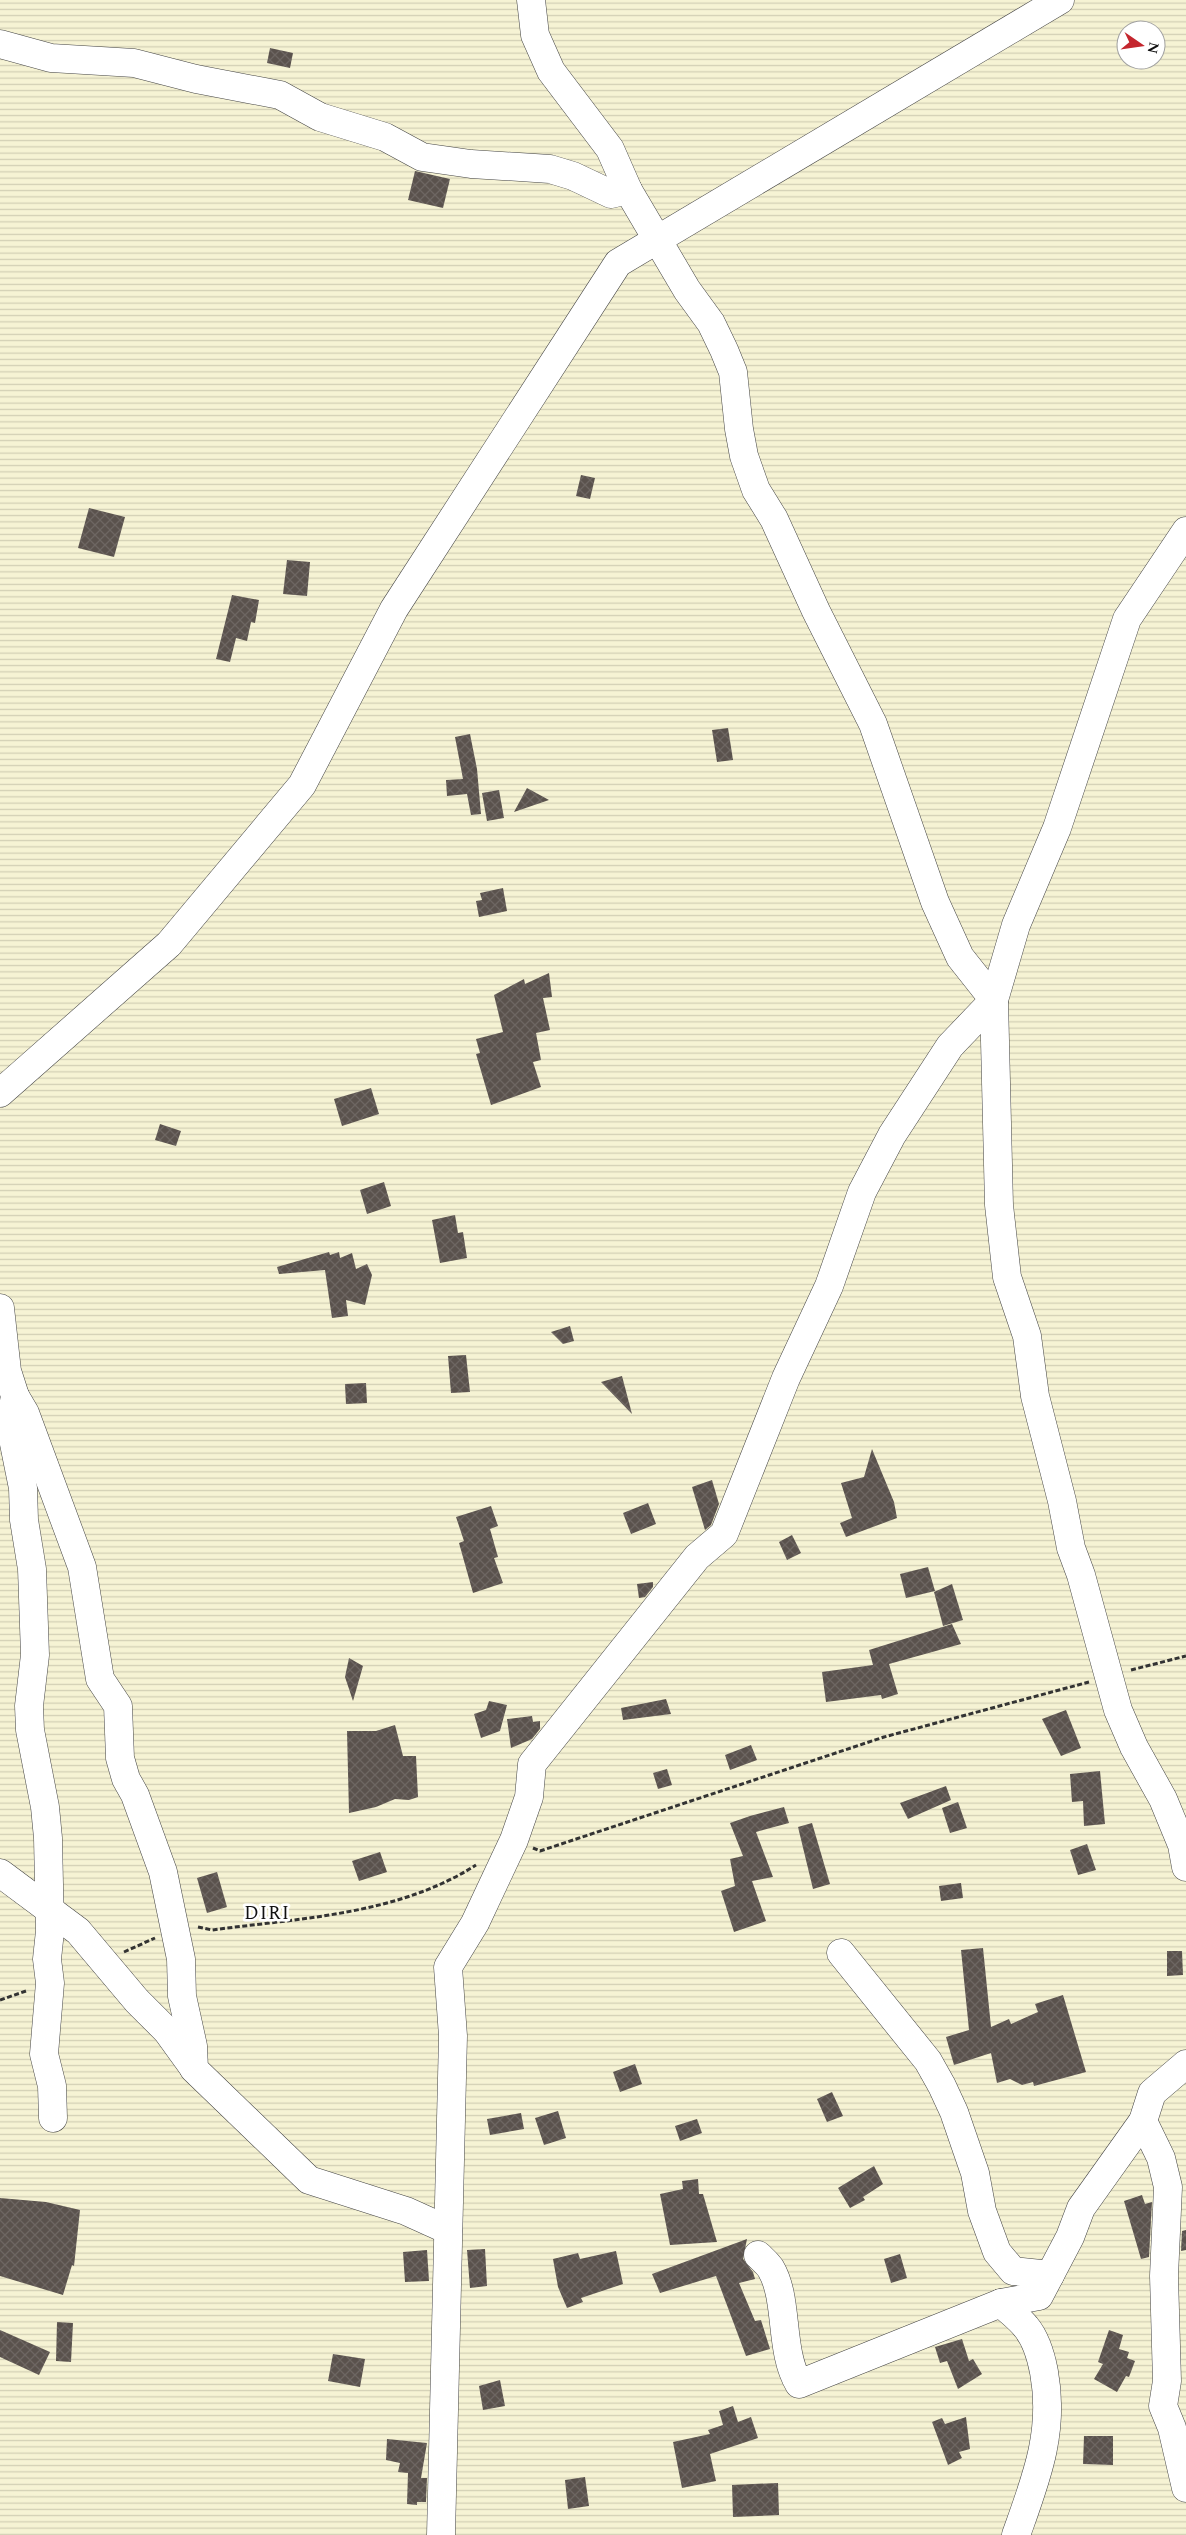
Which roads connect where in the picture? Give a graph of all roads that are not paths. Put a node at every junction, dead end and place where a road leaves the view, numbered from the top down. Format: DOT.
graph roads {
  1 [pos="531,0"];
  2 [pos="1060,0"];
  3 [pos="0,44"];
  4 [pos="628,190"];
  5 [pos="658,240"];
  6 [pos="1186,531"];
  7 [pos="994,1000"];
  8 [pos="0,1093"];
  9 [pos="0,1308"];
  10 [pos="15,1396"];
  11 [pos="1186,1867"];
  12 [pos="0,1873"];
  13 [pos="48,1910"];
  14 [pos="841,1953"];
  15 [pos="1186,2064"];
  16 [pos="194,2069"];
  17 [pos="53,2118"];
  18 [pos="1143,2121"];
  19 [pos="448,2230"];
  20 [pos="758,2254"];
  21 [pos="1050,2275"];
  22 [pos="1000,2303"];
  23 [pos="1186,2488"];
  24 [pos="441,2535"];
  25 [pos="1016,2535"];
  1 -- 4 [label="street"];
  2 -- 5 [label="street"];
  3 -- 4 [label="street"];
  4 -- 5 [label="street"];
  5 -- 7 [label="street"];
  5 -- 8 [label="street"];
  6 -- 7 [label="street"];
  7 -- 11 [label="street"];
  7 -- 19 [label="street"];
  9 -- 10 [label="street"];
  10 -- 13 [label="street"];
  10 -- 16 [label="street"];
  12 -- 13 [label="street"];
  13 -- 16 [label="street"];
  13 -- 17 [label="street"];
  14 -- 21 [label="street"];
  15 -- 18 [label="street"];
  16 -- 19 [label="street"];
  18 -- 21 [label="street"];
  18 -- 23 [label="street"];
  19 -- 24 [label="street"];
  20 -- 22 [label="street"];
  21 -- 22 [label="street"];
  22 -- 25 [label="street"];
}
